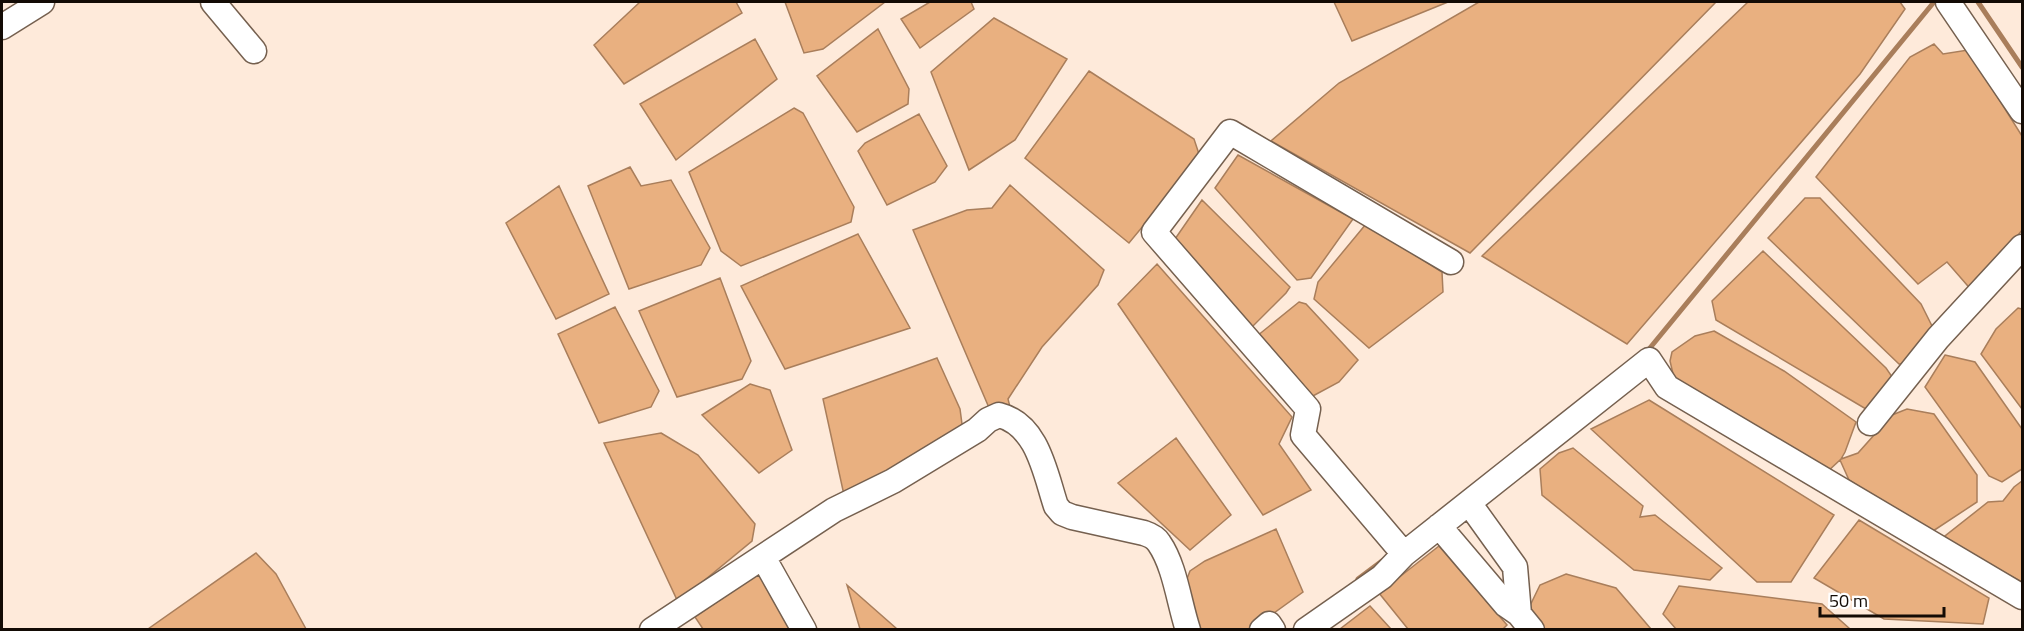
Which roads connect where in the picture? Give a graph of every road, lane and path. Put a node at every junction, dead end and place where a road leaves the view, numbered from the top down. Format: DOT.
graph roads {
  1 [pos="42,2"];
  2 [pos="213,2"];
  3 [pos="1948,2"];
  4 [pos="2,27"];
  5 [pos="254,51"];
  6 [pos="2022,111"];
  7 [pos="2022,247"];
  8 [pos="1451,262"];
  9 [pos="1870,423"];
  10 [pos="1468,503"];
  11 [pos="1439,526"];
  12 [pos="1404,554"];
  13 [pos="763,557"];
  14 [pos="2022,597"];
  15 [pos="1525,622"];
  16 [pos="652,630"];
  17 [pos="804,630"];
  18 [pos="1188,630"];
  19 [pos="1262,630"];
  20 [pos="1273,630"];
  21 [pos="1306,630"];
  1 -- 4 [label="lane"];
  2 -- 5 [label="lane"];
  3 -- 6 [label="lane"];
  7 -- 9 [label="lane"];
  8 -- 12 [label="lane"];
  10 -- 11 [label="lane"];
  10 -- 14 [label="lane"];
  10 -- 15 [label="lane"];
  11 -- 12 [label="lane"];
  11 -- 15 [label="lane"];
  12 -- 21 [label="lane"];
  13 -- 16 [label="lane"];
  13 -- 17 [label="lane"];
  13 -- 18 [label="lane"];
  19 -- 20 [label="lane"];
}
